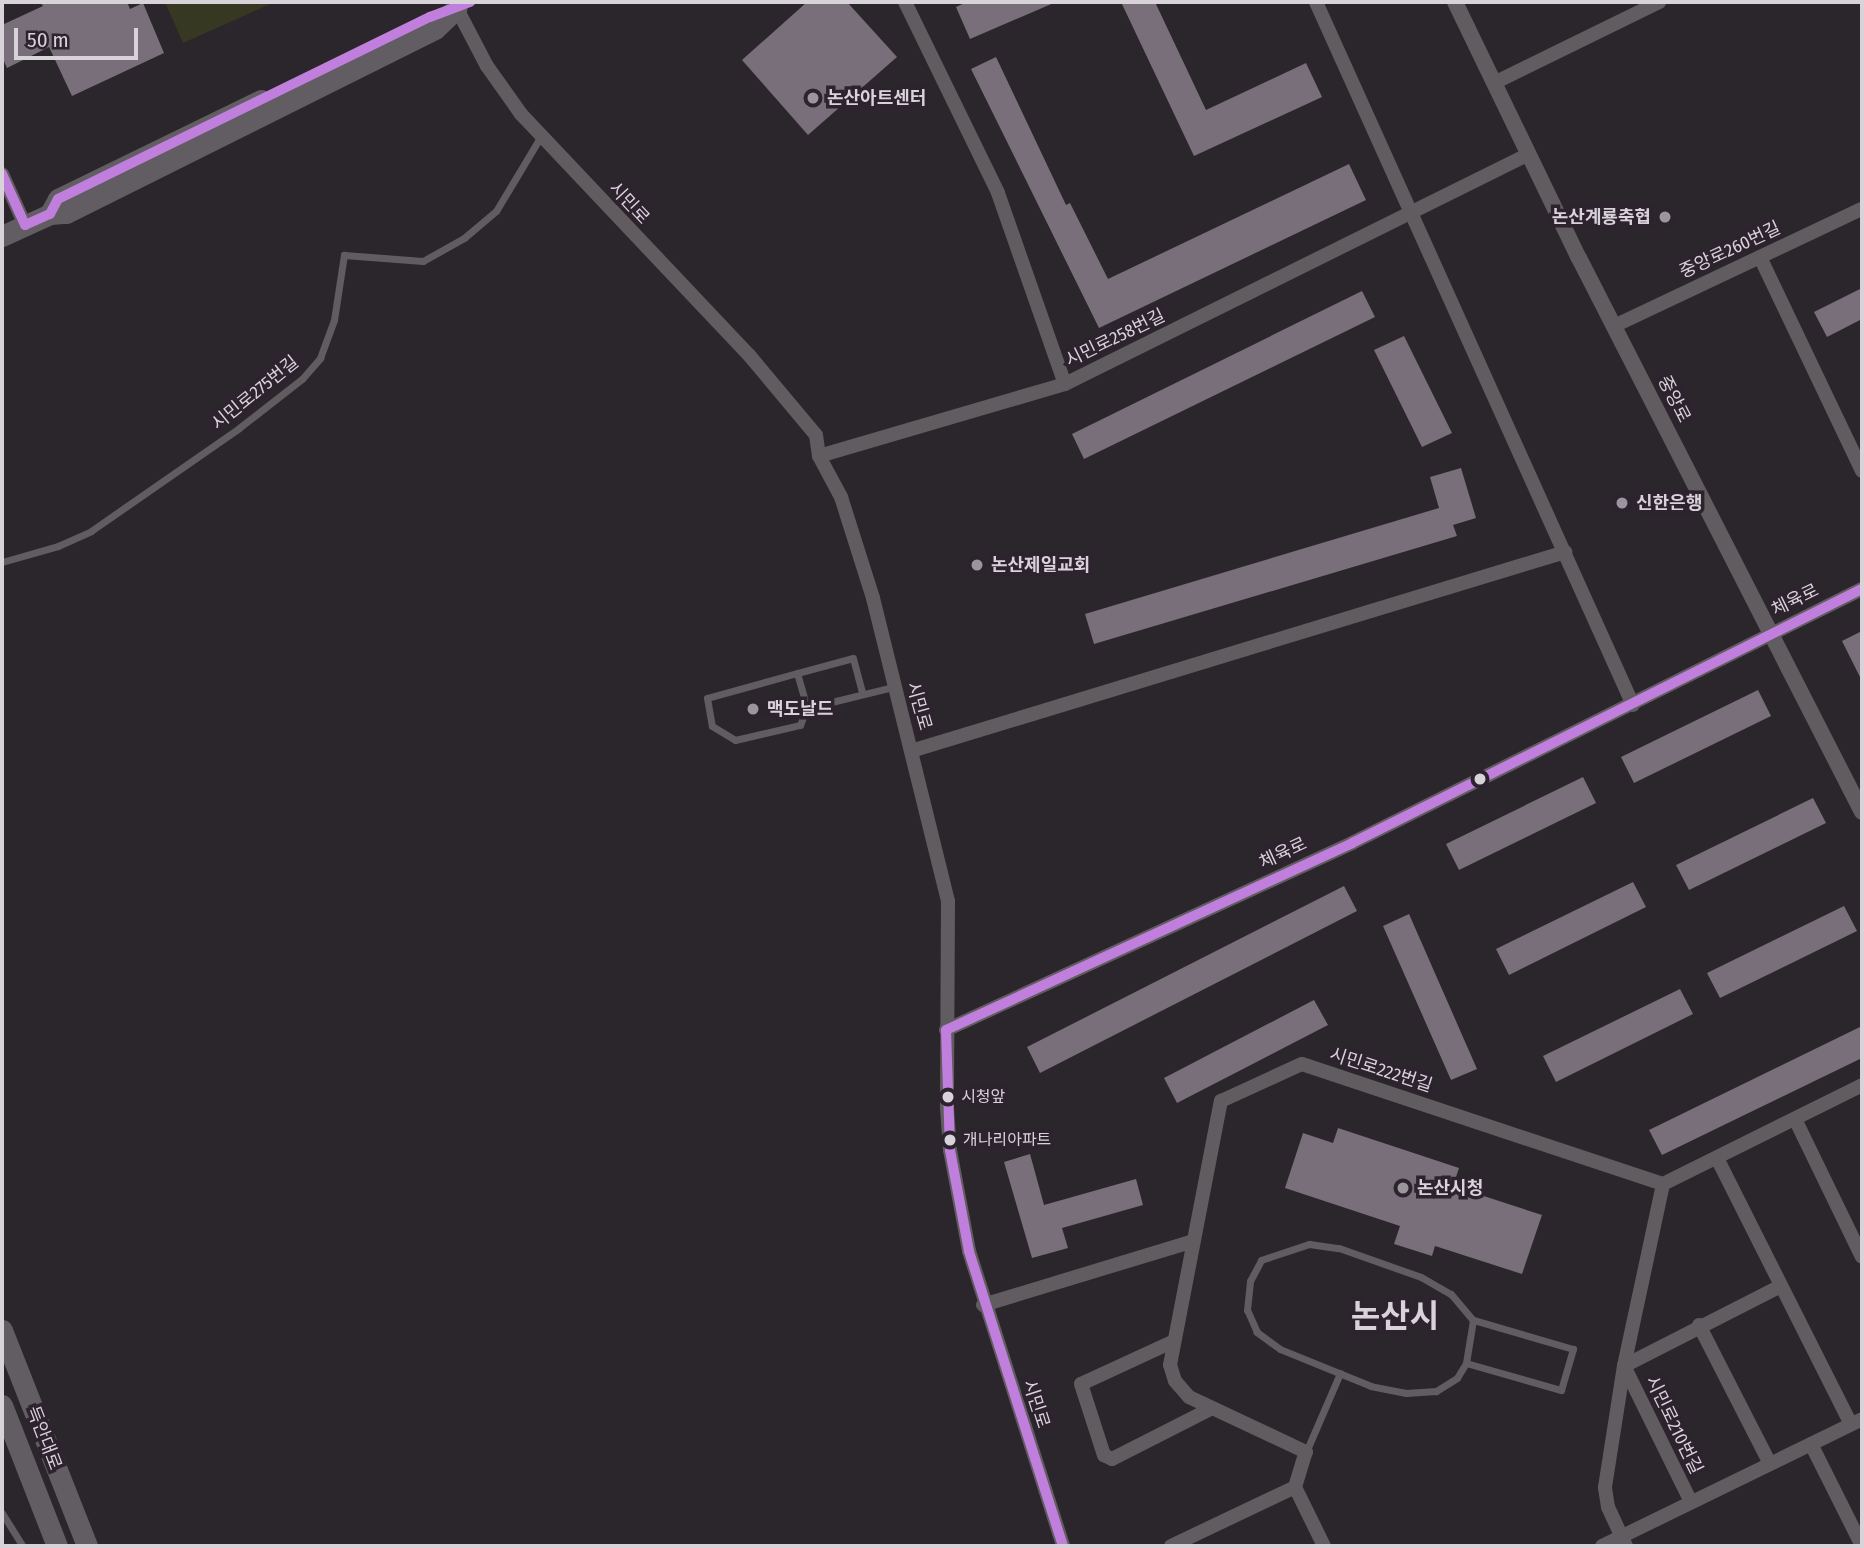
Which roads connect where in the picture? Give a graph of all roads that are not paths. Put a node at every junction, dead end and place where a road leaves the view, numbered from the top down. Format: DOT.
graph roads {
  1 [pos="905,2"];
  2 [pos="1317,2"];
  3 [pos="1455,2"];
  4 [pos="1659,2"];
  5 [pos="460,4"];
  6 [pos="1494,83"];
  7 [pos="541,136"];
  8 [pos="1529,154"];
  9 [pos="2,174"];
  10 [pos="1862,209"];
  11 [pos="1412,212"];
  12 [pos="25,225"];
  13 [pos="2,236"];
  14 [pos="1760,257"];
  15 [pos="1614,326"];
  16 [pos="1065,384"];
  17 [pos="818,456"];
  18 [pos="1862,471"];
  19 [pos="1565,552"];
  20 [pos="2,562"];
  21 [pos="1862,589"];
  22 [pos="1774,632"];
  23 [pos="797,673"];
  24 [pos="893,687"];
  25 [pos="862,692"];
  26 [pos="1633,705"];
  27 [pos="807,708"];
  28 [pos="911,751"];
  29 [pos="1862,812"];
  30 [pos="946,1030"];
  31 [pos="1862,1085"];
  32 [pos="1795,1119"];
  33 [pos="1717,1158"];
  34 [pos="1663,1184"];
  35 [pos="1190,1242"];
  36 [pos="1862,1257"];
  37 [pos="1781,1286"];
  38 [pos="983,1305"];
  39 [pos="1473,1320"];
  40 [pos="1699,1325"];
  41 [pos="2,1331"];
  42 [pos="1172,1342"];
  43 [pos="1466,1363"];
  44 [pos="1624,1366"];
  45 [pos="1340,1373"];
  46 [pos="2,1405"];
  47 [pos="1212,1408"];
  48 [pos="1856,1421"];
  49 [pos="1811,1444"];
  50 [pos="1306,1452"];
  51 [pos="1770,1464"];
  52 [pos="1295,1487"];
  53 [pos="1690,1502"];
  54 [pos="2,1513"];
  55 [pos="1857,1524"];
  56 [pos="1624,1542"];
  57 [pos="23,1546"];
  58 [pos="57,1546"];
  59 [pos="87,1546"];
  60 [pos="1063,1546"];
  61 [pos="1171,1546"];
  62 [pos="1324,1546"];
  63 [pos="1602,1546"];
  64 [pos="1862,1546"];
  1 -- 16 [label="street"];
  2 -- 11 [label="street"];
  3 -- 6 [label="street, 중앙로"];
  4 -- 6 [label="street"];
  5 -- 7 [label="street, 시민로"];
  5 -- 12 [label="main road"];
  6 -- 8 [label="street, 중앙로"];
  7 -- 17 [label="street, 시민로"];
  7 -- 20 [label="lane, 시민로275번길"];
  8 -- 11 [label="street, 시민로258번길"];
  8 -- 15 [label="street, 중앙로"];
  9 -- 12 [label="street"];
  10 -- 14 [label="street, 중앙로260번길"];
  11 -- 16 [label="street, 시민로258번길"];
  11 -- 19 [label="street"];
  12 -- 13 [label="main road"];
  14 -- 15 [label="street, 중앙로260번길"];
  14 -- 18 [label="street"];
  15 -- 22 [label="street, 중앙로"];
  16 -- 17 [label="street, 시민로258번길"];
  17 -- 24 [label="street, 시민로"];
  19 -- 26 [label="street"];
  19 -- 28 [label="street"];
  21 -- 22 [label="street, 체육로"];
  22 -- 26 [label="street, 체육로"];
  22 -- 29 [label="street, 중앙로"];
  23 -- 25 [label="lane"];
  23 -- 27 [label="lane"];
  23 -- 27 [label="lane"];
  24 -- 25 [label="lane"];
  24 -- 28 [label="street, 시민로"];
  25 -- 27 [label="lane"];
  26 -- 30 [label="street, 체육로"];
  28 -- 30 [label="street, 시민로"];
  30 -- 38 [label="street, 시민로"];
  31 -- 32 [label="street"];
  32 -- 33 [label="street"];
  32 -- 36 [label="street"];
  33 -- 34 [label="street"];
  33 -- 37 [label="street, 시민로210번길"];
  34 -- 35 [label="street, 시민로222번길"];
  34 -- 44 [label="street"];
  35 -- 38 [label="street"];
  35 -- 42 [label="street"];
  37 -- 40 [label="street, 시민로210번길"];
  37 -- 48 [label="street, 시민로210번길"];
  38 -- 60 [label="street, 시민로"];
  39 -- 43 [label="lane"];
  39 -- 43 [label="lane"];
  39 -- 45 [label="lane"];
  40 -- 44 [label="street, 시민로210번길"];
  40 -- 51 [label="street"];
  41 -- 59 [label="main road, 득안대로"];
  42 -- 47 [label="street"];
  42 -- 47 [label="street"];
  43 -- 45 [label="lane"];
  44 -- 53 [label="street, 시민로210번길"];
  44 -- 56 [label="street"];
  45 -- 50 [label="lane"];
  46 -- 58 [label="main road, 득안대로"];
  47 -- 50 [label="street"];
  48 -- 49 [label="street, 시민로210번길"];
  49 -- 51 [label="street, 시민로210번길"];
  49 -- 55 [label="street"];
  50 -- 52 [label="street"];
  51 -- 53 [label="street, 시민로210번길"];
  52 -- 61 [label="street"];
  52 -- 62 [label="street"];
  53 -- 56 [label="street, 시민로210번길"];
  54 -- 57 [label="lane"];
  55 -- 64 [label="street"];
  56 -- 63 [label="street, 시민로210번길"];
}
